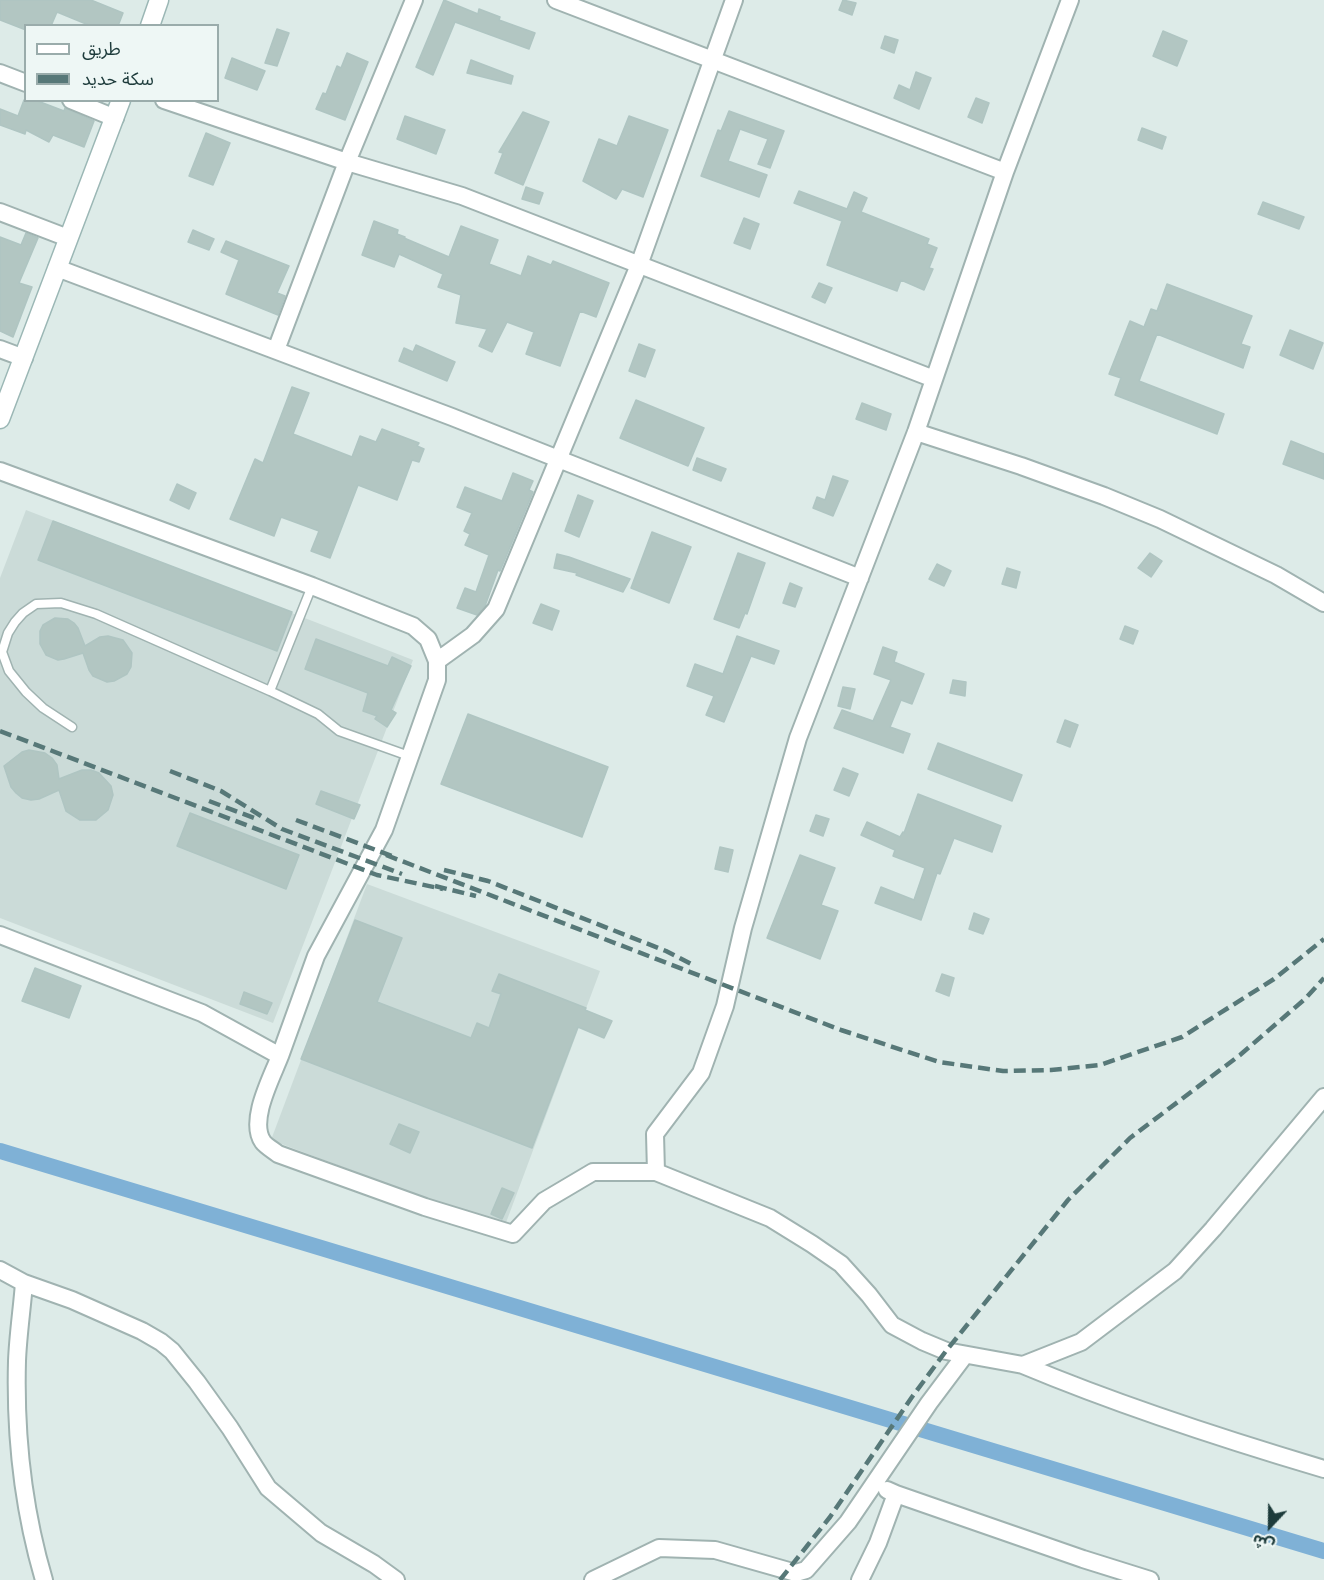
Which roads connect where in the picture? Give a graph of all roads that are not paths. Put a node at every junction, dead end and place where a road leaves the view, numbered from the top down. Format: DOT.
graph roads {
  1 [pos="159,0"];
  2 [pos="414,0"];
  3 [pos="555,0"];
  4 [pos="734,0"];
  5 [pos="1070,0"];
  6 [pos="151,24"];
  7 [pos="712,59"];
  8 [pos="0,73"];
  9 [pos="24,82"];
  10 [pos="81,102"];
  11 [pos="170,102"];
  12 [pos="118,109"];
  13 [pos="346,162"];
  14 [pos="1005,172"];
  15 [pos="0,212"];
  16 [pos="68,238"];
  17 [pos="639,265"];
  18 [pos="57,268"];
  19 [pos="0,349"];
  20 [pos="276,351"];
  21 [pos="24,358"];
  22 [pos="934,380"];
  23 [pos="0,419"];
  24 [pos="916,432"];
  25 [pos="559,459"];
  26 [pos="0,471"];
  27 [pos="861,578"];
  28 [pos="312,586"];
  29 [pos="1324,603"];
  30 [pos="437,661"];
  31 [pos="270,691"];
  32 [pos="72,727"];
  33 [pos="409,756"];
  34 [pos="0,935"];
  35 [pos="280,1056"];
  36 [pos="1324,1097"];
  37 [pos="656,1172"];
  38 [pos="0,1270"];
  39 [pos="24,1283"];
  40 [pos="965,1355"];
  41 [pos="1023,1365"];
  42 [pos="1324,1469"];
  43 [pos="875,1484"];
  44 [pos="896,1494"];
  45 [pos="44,1580"];
  46 [pos="396,1580"];
  47 [pos="593,1580"];
  48 [pos="860,1580"];
  49 [pos="1150,1580"];
  1 -- 6 [label="main road"];
  2 -- 13 [label="street"];
  3 -- 7 [label="street"];
  4 -- 7 [label="street"];
  5 -- 14 [label="street"];
  7 -- 14 [label="street"];
  7 -- 17 [label="street"];
  8 -- 9 [label="street"];
  10 -- 12 [label="street"];
  11 -- 13 [label="street"];
  12 -- 16 [label="main road"];
  13 -- 17 [label="street"];
  13 -- 20 [label="street"];
  14 -- 22 [label="street"];
  15 -- 16 [label="street"];
  16 -- 18 [label="main road"];
  17 -- 22 [label="street"];
  17 -- 25 [label="street"];
  18 -- 20 [label="street"];
  18 -- 21 [label="main road"];
  19 -- 21 [label="street"];
  20 -- 25 [label="street"];
  21 -- 23 [label="main road"];
  22 -- 24 [label="street"];
  24 -- 27 [label="street"];
  24 -- 29 [label="street"];
  25 -- 27 [label="street"];
  25 -- 30 [label="street"];
  26 -- 28 [label="street"];
  27 -- 37 [label="street"];
  28 -- 30 [label="street"];
  28 -- 31 [label="lane"];
  30 -- 33 [label="street"];
  31 -- 32 [label="lane"];
  31 -- 33 [label="lane"];
  33 -- 35 [label="street"];
  34 -- 35 [label="street"];
  35 -- 37 [label="street"];
  36 -- 41 [label="street"];
  37 -- 40 [label="street"];
  38 -- 39 [label="street"];
  39 -- 45 [label="street"];
  39 -- 46 [label="street"];
  40 -- 41 [label="street"];
  40 -- 43 [label="street"];
  41 -- 42 [label="street"];
  43 -- 44 [label="street"];
  43 -- 47 [label="street"];
  44 -- 48 [label="street"];
  44 -- 49 [label="street"];
}
